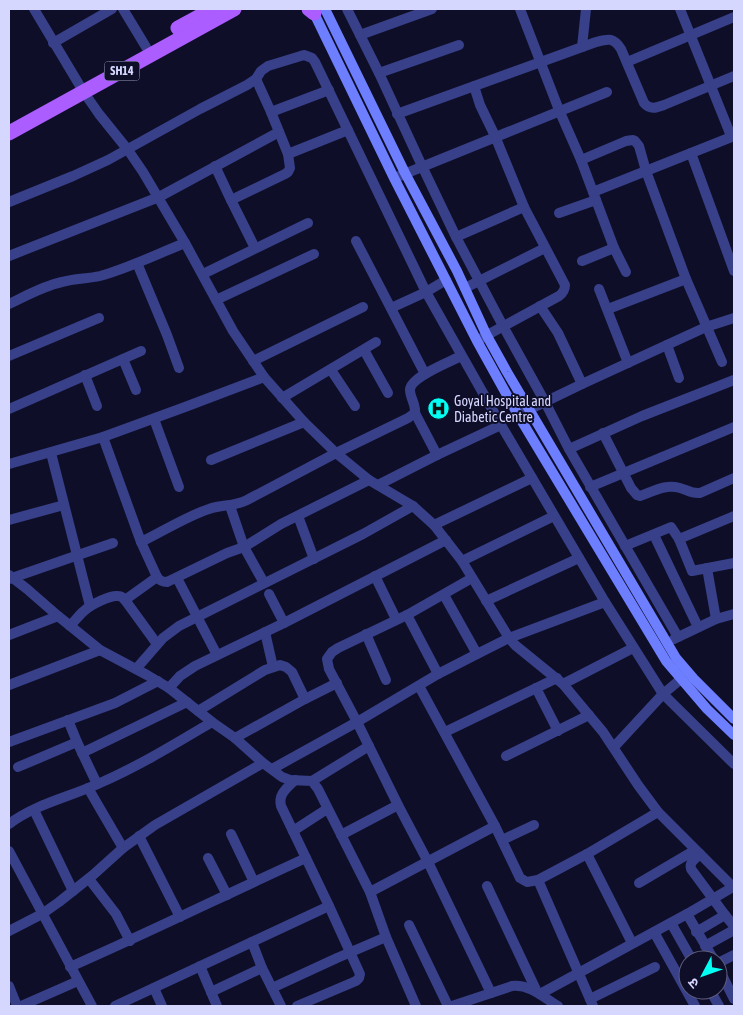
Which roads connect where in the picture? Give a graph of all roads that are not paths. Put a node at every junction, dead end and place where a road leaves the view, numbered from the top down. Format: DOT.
graph roads {
  1 [pos="34,9"];
  2 [pos="112,9"];
  3 [pos="123,9"];
  4 [pos="213,9"];
  5 [pos="234,9"];
  6 [pos="347,9"];
  7 [pos="432,9"];
  8 [pos="586,9"];
  9 [pos="680,9"];
  10 [pos="315,10"];
  11 [pos="524,10"];
  12 [pos="734,17"];
  13 [pos="360,35"];
  14 [pos="690,35"];
  15 [pos="53,43"];
  16 [pos="459,45"];
  17 [pos="146,47"];
  18 [pos="582,47"];
  19 [pos="541,62"];
  20 [pos="626,62"];
  21 [pos="379,73"];
  22 [pos="734,76"];
  23 [pos="256,79"];
  24 [pos="474,86"];
  25 [pos="711,86"];
  26 [pos="80,88"];
  27 [pos="328,90"];
  28 [pos="606,92"];
  29 [pos="559,110"];
  30 [pos="271,112"];
  31 [pos="397,114"];
  32 [pos="9,122"];
  33 [pos="348,130"];
  34 [pos="279,132"];
  35 [pos="9,133"];
  36 [pos="495,136"];
  37 [pos="733,136"];
  38 [pos="128,150"];
  39 [pos="691,153"];
  40 [pos="288,154"];
  41 [pos="581,160"];
  42 [pos="215,166"];
  43 [pos="422,166"];
  44 [pos="646,171"];
  45 [pos="405,173"];
  46 [pos="394,178"];
  47 [pos="594,196"];
  48 [pos="159,197"];
  49 [pos="231,200"];
  50 [pos="9,202"];
  51 [pos="524,207"];
  52 [pos="559,213"];
  53 [pos="308,223"];
  54 [pos="456,237"];
  55 [pos="356,241"];
  56 [pos="186,242"];
  57 [pos="255,248"];
  58 [pos="545,248"];
  59 [pos="614,248"];
  60 [pos="314,254"];
  61 [pos="731,255"];
  62 [pos="9,256"];
  63 [pos="582,262"];
  64 [pos="137,263"];
  65 [pos="734,271"];
  66 [pos="626,272"];
  67 [pos="203,274"];
  68 [pos="686,279"];
  69 [pos="446,280"];
  70 [pos="480,280"];
  71 [pos="465,288"];
  72 [pos="599,289"];
  73 [pos="426,292"];
  74 [pos="216,300"];
  75 [pos="9,304"];
  76 [pos="540,306"];
  77 [pos="363,307"];
  78 [pos="391,308"];
  79 [pos="608,309"];
  80 [pos="99,318"];
  81 [pos="734,320"];
  82 [pos="503,326"];
  83 [pos="706,327"];
  84 [pos="487,336"];
  85 [pos="477,341"];
  86 [pos="376,342"];
  87 [pos="667,345"];
  88 [pos="364,350"];
  89 [pos="141,351"];
  90 [pos="9,356"];
  91 [pos="461,356"];
  92 [pos="123,359"];
  93 [pos="252,360"];
  94 [pos="722,362"];
  95 [pos="628,363"];
  96 [pos="179,368"];
  97 [pos="331,370"];
  98 [pos="425,374"];
  99 [pos="85,375"];
  100 [pos="264,377"];
  101 [pos="679,378"];
  102 [pos="734,380"];
  103 [pos="582,384"];
  104 [pos="136,390"];
  105 [pos="388,393"];
  106 [pos="282,398"];
  107 [pos="545,402"];
  108 [pos="97,406"];
  109 [pos="355,406"];
  110 [pos="9,409"];
  111 [pos="528,410"];
  112 [pos="415,412"];
  113 [pos="518,415"];
  114 [pos="154,419"];
  115 [pos="304,422"];
  116 [pos="501,425"];
  117 [pos="734,427"];
  118 [pos="603,433"];
  119 [pos="102,437"];
  120 [pos="569,449"];
  121 [pos="51,452"];
  122 [pos="336,453"];
  123 [pos="437,455"];
  124 [pos="211,460"];
  125 [pos="9,464"];
  126 [pos="623,474"];
  127 [pos="532,478"];
  128 [pos="734,478"];
  129 [pos="374,483"];
  130 [pos="179,487"];
  131 [pos="590,487"];
  132 [pos="64,505"];
  133 [pos="230,506"];
  134 [pos="412,506"];
  135 [pos="298,516"];
  136 [pos="554,516"];
  137 [pos="734,516"];
  138 [pos="9,520"];
  139 [pos="434,525"];
  140 [pos="654,535"];
  141 [pos="679,539"];
  142 [pos="446,540"];
  143 [pos="141,542"];
  144 [pos="113,543"];
  145 [pos="625,546"];
  146 [pos="244,547"];
  147 [pos="77,555"];
  148 [pos="579,558"];
  149 [pos="314,559"];
  150 [pos="462,561"];
  151 [pos="734,563"];
  152 [pos="706,568"];
  153 [pos="375,576"];
  154 [pos="10,577"];
  155 [pos="157,577"];
  156 [pos="177,578"];
  157 [pos="472,578"];
  158 [pos="264,583"];
  159 [pos="269,594"];
  160 [pos="444,595"];
  161 [pos="125,600"];
  162 [pos="486,601"];
  163 [pos="605,602"];
  164 [pos="90,606"];
  165 [pos="734,614"];
  166 [pos="406,615"];
  167 [pos="58,616"];
  168 [pos="198,617"];
  169 [pos="716,618"];
  170 [pos="396,619"];
  171 [pos="284,623"];
  172 [pos="70,626"];
  173 [pos="698,627"];
  174 [pos="265,632"];
  175 [pos="366,634"];
  176 [pos="9,635"];
  177 [pos="678,637"];
  178 [pos="509,638"];
  179 [pos="668,642"];
  180 [pos="157,644"];
  181 [pos="657,646"];
  182 [pos="633,648"];
  183 [pos="100,650"];
  184 [pos="477,654"];
  185 [pos="217,655"];
  186 [pos="273,667"];
  187 [pos="136,668"];
  188 [pos="438,674"];
  189 [pos="680,679"];
  190 [pos="386,680"];
  191 [pos="158,681"];
  192 [pos="560,681"];
  193 [pos="337,683"];
  194 [pos="9,685"];
  195 [pos="419,686"];
  196 [pos="169,688"];
  197 [pos="536,688"];
  198 [pos="663,694"];
  199 [pos="305,699"];
  200 [pos="186,702"];
  201 [pos="198,711"];
  202 [pos="589,715"];
  203 [pos="734,719"];
  204 [pos="68,720"];
  205 [pos="212,722"];
  206 [pos="358,722"];
  207 [pos="558,731"];
  208 [pos="445,732"];
  209 [pos="734,735"];
  210 [pos="235,738"];
  211 [pos="9,742"];
  212 [pos="76,742"];
  213 [pos="369,746"];
  214 [pos="614,747"];
  215 [pos="82,753"];
  216 [pos="506,756"];
  217 [pos="734,764"];
  218 [pos="268,766"];
  219 [pos="18,767"];
  220 [pos="295,780"];
  221 [pos="312,781"];
  222 [pos="92,786"];
  223 [pos="398,804"];
  224 [pos="328,809"];
  225 [pos="34,810"];
  226 [pos="658,812"];
  227 [pos="9,824"];
  228 [pos="534,825"];
  229 [pos="495,826"];
  230 [pos="293,831"];
  231 [pos="231,834"];
  232 [pos="341,835"];
  233 [pos="139,836"];
  234 [pos="502,840"];
  235 [pos="123,848"];
  236 [pos="9,851"];
  237 [pos="697,852"];
  238 [pos="587,854"];
  239 [pos="208,858"];
  240 [pos="306,858"];
  241 [pos="428,862"];
  242 [pos="89,878"];
  243 [pos="538,880"];
  244 [pos="254,882"];
  245 [pos="639,883"];
  246 [pos="487,886"];
  247 [pos="734,888"];
  248 [pos="73,892"];
  249 [pos="370,892"];
  250 [pos="227,895"];
  251 [pos="712,899"];
  252 [pos="329,906"];
  253 [pos="42,914"];
  254 [pos="687,914"];
  255 [pos="725,915"];
  256 [pos="180,917"];
  257 [pos="671,922"];
  258 [pos="409,925"];
  259 [pos="734,926"];
  260 [pos="734,930"];
  261 [pos="9,931"];
  262 [pos="654,932"];
  263 [pos="696,932"];
  264 [pos="386,937"];
  265 [pos="130,941"];
  266 [pos="252,942"];
  267 [pos="632,943"];
  268 [pos="705,946"];
  269 [pos="686,950"];
  270 [pos="708,950"];
  271 [pos="351,952"];
  272 [pos="200,966"];
  273 [pos="70,967"];
  274 [pos="655,967"];
  275 [pos="262,968"];
  276 [pos="678,971"];
  277 [pos="579,972"];
  278 [pos="78,981"];
  279 [pos="9,986"];
  280 [pos="728,987"];
  281 [pos="154,988"];
  282 [pos="272,988"];
  283 [pos="211,992"];
  284 [pos="491,993"];
  285 [pos="538,993"];
  286 [pos="734,998"];
  287 [pos="592,1003"];
  288 [pos="552,1005"];
  289 [pos="16,1006"];
  290 [pos="21,1006"];
  291 [pos="92,1006"];
  292 [pos="115,1006"];
  293 [pos="162,1006"];
  294 [pos="217,1006"];
  295 [pos="281,1006"];
  296 [pos="297,1006"];
  297 [pos="416,1006"];
  298 [pos="448,1006"];
  299 [pos="452,1006"];
  1 -- 15 [label="street"];
  2 -- 15 [label="street"];
  3 -- 17 [label="street"];
  4 -- 17 [label="main road, SH14"];
  5 -- 26 [label="main road, SH14"];
  6 -- 13 [label="street"];
  7 -- 13 [label="street"];
  8 -- 18 [label="street"];
  9 -- 14 [label="street"];
  10 -- 45 [label="main road"];
  10 -- 46 [label="main road"];
  11 -- 19 [label="street"];
  12 -- 14 [label="street"];
  13 -- 21 [label="street"];
  14 -- 20 [label="street"];
  14 -- 25 [label="street"];
  15 -- 26 [label="street"];
  16 -- 21 [label="street"];
  17 -- 26 [label="main road, SH14"];
  18 -- 19 [label="street"];
  18 -- 20 [label="street"];
  19 -- 24 [label="street"];
  19 -- 29 [label="street"];
  20 -- 25 [label="street"];
  21 -- 31 [label="street"];
  22 -- 25 [label="street"];
  23 -- 27 [label="street"];
  23 -- 30 [label="street"];
  23 -- 38 [label="street"];
  24 -- 31 [label="street"];
  24 -- 36 [label="street"];
  25 -- 37 [label="street"];
  26 -- 32 [label="main road, SH14"];
  26 -- 35 [label="main road, SH14"];
  26 -- 38 [label="street"];
  27 -- 30 [label="street"];
  27 -- 33 [label="street"];
  28 -- 29 [label="street"];
  29 -- 36 [label="street"];
  29 -- 41 [label="street"];
  30 -- 34 [label="street"];
  31 -- 43 [label="street"];
  33 -- 40 [label="street"];
  33 -- 73 [label="street"];
  34 -- 40 [label="street"];
  34 -- 42 [label="street"];
  36 -- 43 [label="street"];
  36 -- 51 [label="street"];
  37 -- 39 [label="street"];
  38 -- 48 [label="street"];
  38 -- 50 [label="street"];
  39 -- 44 [label="street"];
  39 -- 61 [label="street"];
  40 -- 49 [label="street"];
  41 -- 44 [label="street"];
  41 -- 47 [label="street"];
  42 -- 48 [label="street"];
  42 -- 49 [label="street"];
  43 -- 45 [label="street"];
  43 -- 54 [label="street"];
  44 -- 47 [label="street"];
  44 -- 68 [label="street"];
  45 -- 46 [label="street"];
  45 -- 71 [label="main road"];
  46 -- 69 [label="main road"];
  47 -- 52 [label="street"];
  47 -- 59 [label="street"];
  48 -- 56 [label="street"];
  48 -- 62 [label="street"];
  49 -- 57 [label="street"];
  51 -- 54 [label="street"];
  51 -- 58 [label="street"];
  53 -- 57 [label="street"];
  54 -- 70 [label="street"];
  55 -- 78 [label="street"];
  56 -- 64 [label="street"];
  56 -- 67 [label="street"];
  57 -- 67 [label="street"];
  58 -- 70 [label="street"];
  58 -- 76 [label="street"];
  59 -- 63 [label="street"];
  59 -- 66 [label="street"];
  60 -- 74 [label="street"];
  61 -- 65 [label="street"];
  64 -- 75 [label="street"];
  64 -- 96 [label="street"];
  67 -- 74 [label="street"];
  68 -- 79 [label="street"];
  68 -- 83 [label="street"];
  69 -- 73 [label="street"];
  69 -- 85 [label="main road"];
  70 -- 71 [label="street"];
  70 -- 82 [label="street"];
  71 -- 84 [label="main road"];
  72 -- 79 [label="street"];
  73 -- 78 [label="street"];
  73 -- 91 [label="street"];
  74 -- 93 [label="street"];
  76 -- 82 [label="street"];
  76 -- 103 [label="street"];
  77 -- 93 [label="street"];
  78 -- 98 [label="street"];
  79 -- 95 [label="street"];
  80 -- 90 [label="street"];
  81 -- 83 [label="street"];
  82 -- 84 [label="street"];
  82 -- 107 [label="street"];
  83 -- 87 [label="street"];
  83 -- 94 [label="street"];
  84 -- 85 [label="street"];
  84 -- 111 [label="main road"];
  85 -- 113 [label="main road"];
  86 -- 88 [label="street"];
  87 -- 95 [label="street"];
  87 -- 101 [label="street"];
  88 -- 97 [label="street"];
  88 -- 105 [label="street"];
  89 -- 92 [label="street"];
  91 -- 98 [label="street"];
  91 -- 116 [label="street"];
  92 -- 99 [label="street"];
  92 -- 104 [label="street"];
  93 -- 100 [label="street"];
  95 -- 103 [label="street"];
  97 -- 106 [label="street"];
  97 -- 109 [label="street"];
  98 -- 112 [label="street"];
  99 -- 108 [label="street"];
  99 -- 110 [label="street"];
  100 -- 106 [label="street"];
  100 -- 114 [label="street"];
  102 -- 118 [label="street"];
  103 -- 107 [label="street"];
  106 -- 115 [label="street"];
  107 -- 111 [label="street"];
  107 -- 120 [label="street"];
  111 -- 113 [label="street"];
  111 -- 179 [label="main road"];
  112 -- 122 [label="street"];
  112 -- 123 [label="street"];
  113 -- 181 [label="main road"];
  114 -- 119 [label="street"];
  114 -- 130 [label="street"];
  115 -- 122 [label="street"];
  115 -- 124 [label="street"];
  116 -- 123 [label="street"];
  116 -- 127 [label="street"];
  117 -- 126 [label="street"];
  118 -- 120 [label="street"];
  118 -- 126 [label="street"];
  119 -- 121 [label="street"];
  119 -- 143 [label="street"];
  120 -- 131 [label="street"];
  121 -- 125 [label="street"];
  121 -- 132 [label="street"];
  122 -- 129 [label="street"];
  122 -- 133 [label="street"];
  123 -- 129 [label="street"];
  126 -- 128 [label="street"];
  126 -- 131 [label="street"];
  127 -- 136 [label="street"];
  127 -- 139 [label="street"];
  129 -- 134 [label="street"];
  129 -- 135 [label="street"];
  131 -- 145 [label="street"];
  132 -- 138 [label="street"];
  132 -- 147 [label="street"];
  133 -- 143 [label="street"];
  133 -- 146 [label="street"];
  134 -- 139 [label="street"];
  134 -- 149 [label="street"];
  135 -- 146 [label="street"];
  135 -- 149 [label="street"];
  136 -- 148 [label="street"];
  136 -- 150 [label="street"];
  137 -- 141 [label="street"];
  139 -- 142 [label="street"];
  140 -- 141 [label="street"];
  140 -- 145 [label="street"];
  140 -- 173 [label="street"];
  141 -- 152 [label="street"];
  142 -- 150 [label="street"];
  142 -- 153 [label="street"];
  143 -- 155 [label="street"];
  144 -- 147 [label="street"];
  145 -- 177 [label="street"];
  146 -- 156 [label="street"];
  146 -- 158 [label="street"];
  147 -- 154 [label="street"];
  147 -- 164 [label="street"];
  148 -- 162 [label="street"];
  148 -- 163 [label="street"];
  149 -- 158 [label="street"];
  150 -- 157 [label="street"];
  151 -- 152 [label="street"];
  152 -- 169 [label="street"];
  153 -- 170 [label="street"];
  153 -- 171 [label="street"];
  154 -- 167 [label="street"];
  155 -- 156 [label="street"];
  155 -- 161 [label="street"];
  156 -- 168 [label="street"];
  157 -- 160 [label="street"];
  157 -- 162 [label="street"];
  158 -- 168 [label="street"];
  159 -- 171 [label="street"];
  160 -- 166 [label="street"];
  160 -- 184 [label="street"];
  161 -- 164 [label="street"];
  161 -- 180 [label="street"];
  162 -- 178 [label="street"];
  163 -- 178 [label="street"];
  163 -- 182 [label="street"];
  164 -- 172 [label="street"];
  165 -- 169 [label="street"];
  166 -- 170 [label="street"];
  166 -- 188 [label="street"];
  167 -- 172 [label="street"];
  167 -- 176 [label="street"];
  168 -- 180 [label="street"];
  168 -- 185 [label="street"];
  169 -- 173 [label="street"];
  170 -- 175 [label="street"];
  171 -- 174 [label="street"];
  172 -- 183 [label="street"];
  173 -- 177 [label="street"];
  174 -- 185 [label="street"];
  174 -- 186 [label="street"];
  175 -- 190 [label="street"];
  175 -- 193 [label="street"];
  177 -- 179 [label="street"];
  178 -- 184 [label="street"];
  178 -- 192 [label="street"];
  179 -- 181 [label="street"];
  179 -- 203 [label="main road"];
  180 -- 187 [label="street"];
  181 -- 189 [label="main road"];
  182 -- 192 [label="street"];
  182 -- 198 [label="street"];
  183 -- 187 [label="street"];
  183 -- 194 [label="street"];
  184 -- 188 [label="street"];
  185 -- 196 [label="street"];
  186 -- 199 [label="street"];
  186 -- 201 [label="street"];
  187 -- 191 [label="street"];
  188 -- 195 [label="street"];
  189 -- 198 [label="street"];
  189 -- 209 [label="main road"];
  191 -- 196 [label="street"];
  191 -- 204 [label="street"];
  192 -- 197 [label="street"];
  192 -- 202 [label="street"];
  193 -- 199 [label="street"];
  193 -- 206 [label="street"];
  195 -- 206 [label="street"];
  195 -- 208 [label="street"];
  196 -- 200 [label="street"];
  197 -- 207 [label="street"];
  197 -- 208 [label="street"];
  198 -- 214 [label="street"];
  198 -- 217 [label="street"];
  199 -- 210 [label="street"];
  200 -- 201 [label="street"];
  200 -- 215 [label="street"];
  201 -- 205 [label="street"];
  202 -- 207 [label="street"];
  202 -- 214 [label="street"];
  204 -- 211 [label="street"];
  204 -- 212 [label="street"];
  205 -- 210 [label="street"];
  205 -- 222 [label="street"];
  206 -- 213 [label="street"];
  206 -- 218 [label="street"];
  207 -- 216 [label="street"];
  208 -- 229 [label="street"];
  210 -- 218 [label="street"];
  212 -- 215 [label="street"];
  212 -- 219 [label="street"];
  213 -- 221 [label="street"];
  213 -- 223 [label="street"];
  214 -- 226 [label="street"];
  215 -- 222 [label="street"];
  218 -- 220 [label="street"];
  218 -- 233 [label="street"];
  220 -- 221 [label="street"];
  220 -- 230 [label="street"];
  221 -- 224 [label="street"];
  222 -- 225 [label="street"];
  222 -- 235 [label="street"];
  223 -- 232 [label="street"];
  223 -- 241 [label="street"];
  224 -- 230 [label="street"];
  224 -- 232 [label="street"];
  225 -- 227 [label="street"];
  225 -- 248 [label="street"];
  226 -- 237 [label="street"];
  226 -- 238 [label="street"];
  228 -- 234 [label="street"];
  229 -- 234 [label="street"];
  229 -- 241 [label="street"];
  230 -- 240 [label="street"];
  231 -- 244 [label="street"];
  232 -- 249 [label="street"];
  233 -- 235 [label="street"];
  233 -- 256 [label="street"];
  234 -- 243 [label="street"];
  235 -- 242 [label="street"];
  236 -- 253 [label="street"];
  237 -- 245 [label="street"];
  237 -- 247 [label="street"];
  237 -- 251 [label="street"];
  238 -- 243 [label="street"];
  238 -- 267 [label="street"];
  239 -- 250 [label="street"];
  240 -- 244 [label="street"];
  240 -- 252 [label="street"];
  241 -- 249 [label="street"];
  241 -- 284 [label="street"];
  242 -- 248 [label="street"];
  242 -- 265 [label="street"];
  243 -- 277 [label="street"];
  244 -- 250 [label="street"];
  246 -- 285 [label="street"];
  247 -- 251 [label="street"];
  248 -- 253 [label="street"];
  249 -- 264 [label="street"];
  250 -- 256 [label="street"];
  251 -- 254 [label="street"];
  251 -- 255 [label="street"];
  252 -- 266 [label="street"];
  252 -- 271 [label="street"];
  253 -- 261 [label="street"];
  253 -- 273 [label="street"];
  254 -- 257 [label="street"];
  254 -- 263 [label="street"];
  255 -- 259 [label="street"];
  255 -- 263 [label="street"];
  256 -- 265 [label="street"];
  257 -- 262 [label="street"];
  257 -- 269 [label="street"];
  258 -- 298 [label="street"];
  260 -- 268 [label="street"];
  262 -- 267 [label="street"];
  262 -- 276 [label="street"];
  263 -- 268 [label="street"];
  264 -- 271 [label="street"];
  264 -- 297 [label="street"];
  265 -- 273 [label="street"];
  266 -- 272 [label="street"];
  266 -- 275 [label="street"];
  267 -- 277 [label="street"];
  268 -- 270 [label="street"];
  271 -- 282 [label="street"];
  271 -- 296 [label="street"];
  272 -- 281 [label="street"];
  272 -- 283 [label="street"];
  273 -- 278 [label="street"];
  274 -- 287 [label="street"];
  275 -- 282 [label="street"];
  275 -- 283 [label="street"];
  277 -- 285 [label="street"];
  277 -- 287 [label="street"];
  278 -- 290 [label="street"];
  278 -- 291 [label="street"];
  279 -- 289 [label="street"];
  280 -- 286 [label="street"];
  281 -- 292 [label="street"];
  281 -- 293 [label="street"];
  282 -- 295 [label="street"];
  283 -- 294 [label="street"];
  284 -- 285 [label="street"];
  284 -- 299 [label="street"];
  285 -- 288 [label="street"];
}
